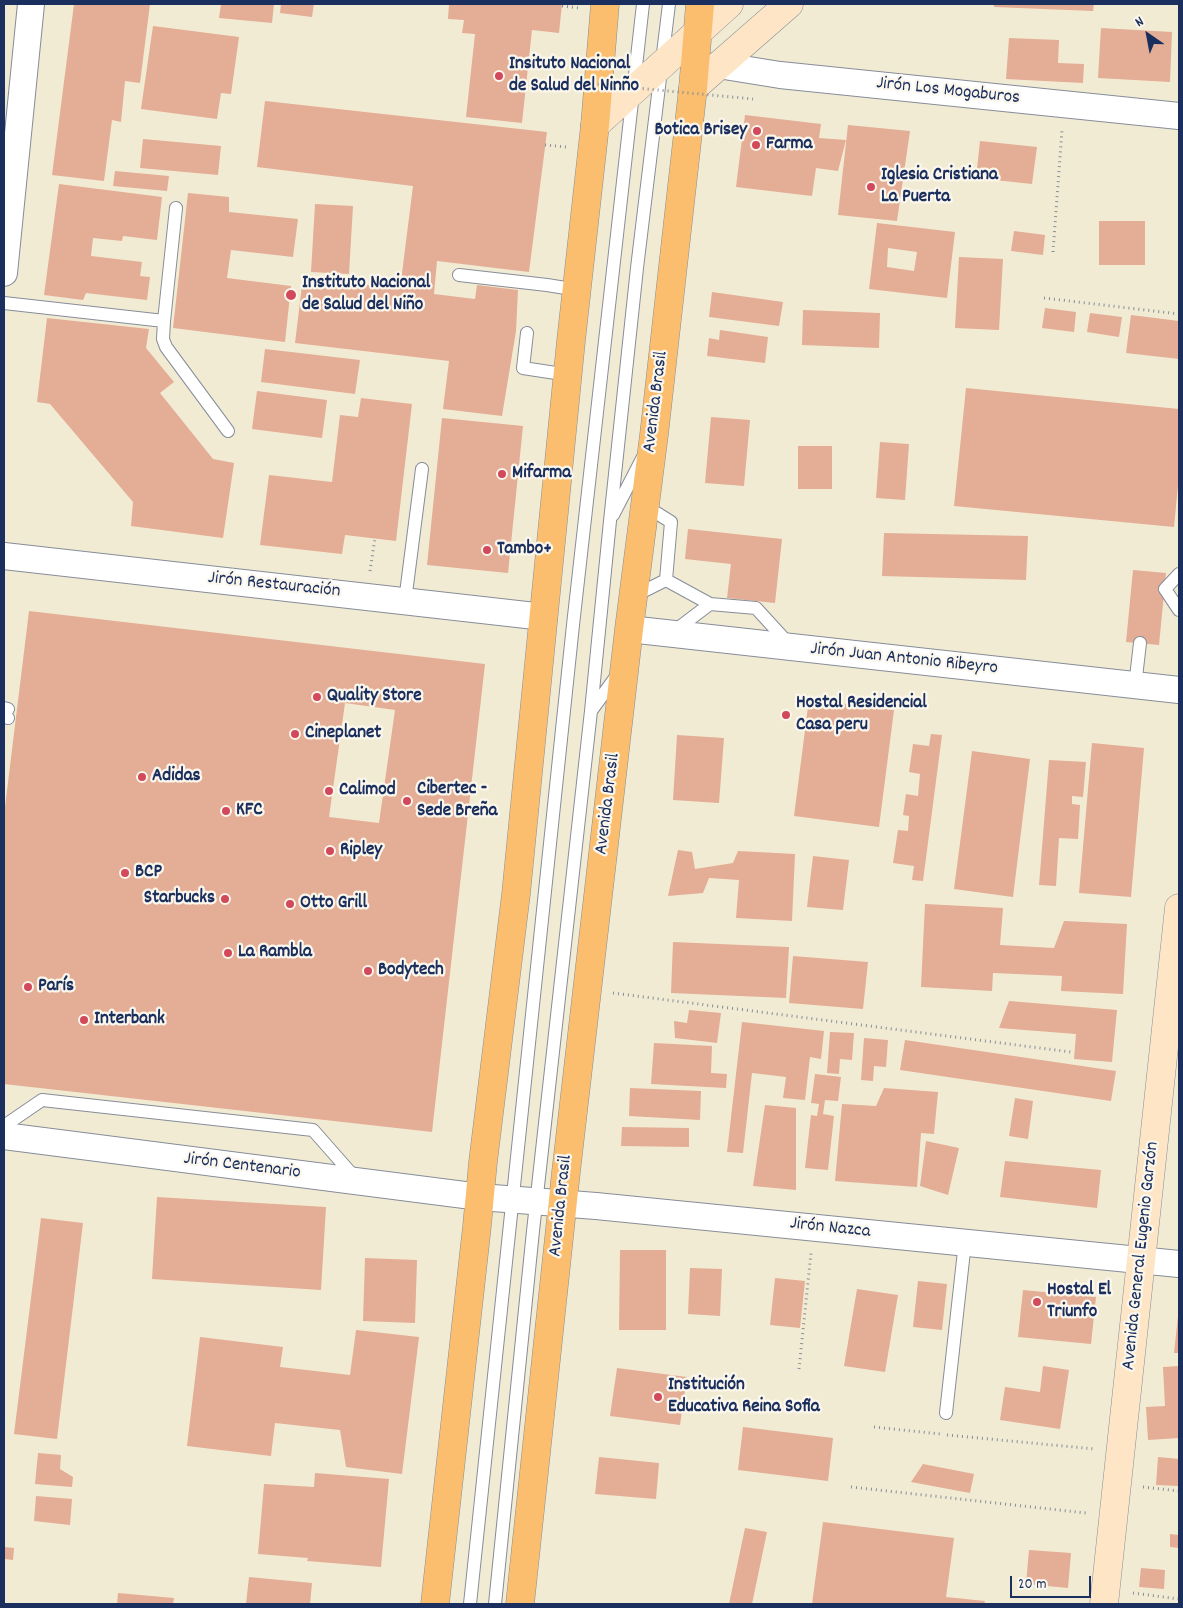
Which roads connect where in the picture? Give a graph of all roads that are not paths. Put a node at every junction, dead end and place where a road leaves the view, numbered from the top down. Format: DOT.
graph roads {
  1 [pos="31,4"];
  2 [pos="605,4"];
  3 [pos="643,4"];
  4 [pos="669,4"];
  5 [pos="700,4"];
  6 [pos="729,4"];
  7 [pos="789,4"];
  8 [pos="697,33"];
  9 [pos="662,64"];
  10 [pos="718,65"];
  11 [pos="692,88"];
  12 [pos="632,91"];
  13 [pos="1179,116"];
  14 [pos="595,125"];
  15 [pos="176,208"];
  16 [pos="4,272"];
  17 [pos="459,275"];
  18 [pos="578,290"];
  19 [pos="4,303"];
  20 [pos="164,320"];
  21 [pos="527,333"];
  22 [pos="569,375"];
  23 [pos="228,431"];
  24 [pos="654,435"];
  25 [pos="422,469"];
  26 [pos="644,505"];
  27 [pos="610,521"];
  28 [pos="4,556"];
  29 [pos="1179,574"];
  30 [pos="666,580"];
  31 [pos="634,596"];
  32 [pos="405,601"];
  33 [pos="710,604"];
  34 [pos="1179,610"];
  35 [pos="544,617"];
  36 [pos="629,629"];
  37 [pos="671,634"];
  38 [pos="1140,643"];
  39 [pos="791,647"];
  40 [pos="625,664"];
  41 [pos="1135,686"];
  42 [pos="1179,690"];
  43 [pos="591,711"];
  44 [pos="1179,908"];
  45 [pos="4,1126"];
  46 [pos="4,1136"];
  47 [pos="359,1182"];
  48 [pos="480,1197"];
  49 [pos="524,1200"];
  50 [pos="562,1203"];
  51 [pos="965,1242"];
  52 [pos="1141,1260"];
  53 [pos="1179,1264"];
  54 [pos="946,1413"];
  55 [pos="435,1604"];
  56 [pos="470,1604"];
  57 [pos="495,1604"];
  58 [pos="520,1604"];
  59 [pos="1104,1604"];
  1 -- 16 [label="street"];
  2 -- 14 [label="main road"];
  3 -- 12 [label="lane, Avenida Brasil"];
  4 -- 9 [label="lane, Avenida Brasil"];
  5 -- 8 [label="main road, Avenida Brasil"];
  6 -- 8 [label="main road"];
  7 -- 10 [label="main road"];
  8 -- 9 [label="main road"];
  8 -- 11 [label="main road, Avenida Brasil"];
  9 -- 12 [label="main road"];
  9 -- 27 [label="lane, Avenida Brasil"];
  10 -- 11 [label="main road"];
  10 -- 13 [label="street, Jirón Los Mogaburos"];
  11 -- 24 [label="main road, Avenida Brasil"];
  12 -- 14 [label="main road"];
  12 -- 49 [label="lane, Avenida Brasil"];
  14 -- 18 [label="main road"];
  15 -- 20 [label="lane"];
  17 -- 18 [label="lane"];
  18 -- 22 [label="main road"];
  19 -- 20 [label="lane"];
  20 -- 23 [label="lane"];
  21 -- 22 [label="lane"];
  22 -- 35 [label="main road"];
  24 -- 26 [label="main road, Avenida Brasil"];
  24 -- 27 [label="lane"];
  25 -- 32 [label="lane"];
  26 -- 30 [label="lane"];
  26 -- 31 [label="main road, Avenida Brasil"];
  27 -- 43 [label="lane, Avenida Brasil"];
  28 -- 32 [label="street, Jirón Restauración"];
  29 -- 34 [label="lane"];
  30 -- 31 [label="lane"];
  30 -- 33 [label="lane"];
  31 -- 36 [label="main road, Avenida Brasil"];
  32 -- 35 [label="street, Jirón Restauración"];
  33 -- 37 [label="lane"];
  33 -- 39 [label="lane"];
  35 -- 48 [label="main road"];
  36 -- 37 [label="street, Jirón Juan Antonio Ribeyro"];
  36 -- 40 [label="main road, Avenida Brasil"];
  37 -- 39 [label="street, Jirón Juan Antonio Ribeyro"];
  38 -- 41 [label="lane"];
  39 -- 41 [label="street, Jirón Juan Antonio Ribeyro"];
  40 -- 43 [label="lane"];
  40 -- 50 [label="main road, Avenida Brasil"];
  41 -- 42 [label="street, Jirón Juan Antonio Ribeyro"];
  43 -- 49 [label="lane, Avenida Brasil"];
  44 -- 52 [label="main road, Avenida General Eugenio Garzón"];
  45 -- 47 [label="lane"];
  46 -- 47 [label="street, Jirón Centenario"];
  47 -- 48 [label="street, Jirón Centenario"];
  48 -- 49 [label="street, Jirón Nazca"];
  48 -- 55 [label="main road"];
  49 -- 50 [label="street, Jirón Nazca"];
  49 -- 56 [label="lane, Avenida Brasil"];
  49 -- 57 [label="lane, Avenida Brasil"];
  50 -- 51 [label="street, Jirón Nazca"];
  50 -- 58 [label="main road, Avenida Brasil"];
  51 -- 52 [label="street, Jirón Nazca"];
  51 -- 54 [label="lane"];
  52 -- 53 [label="street, Jirón Nazca"];
  52 -- 59 [label="main road, Avenida General Eugenio Garzón"];
}
